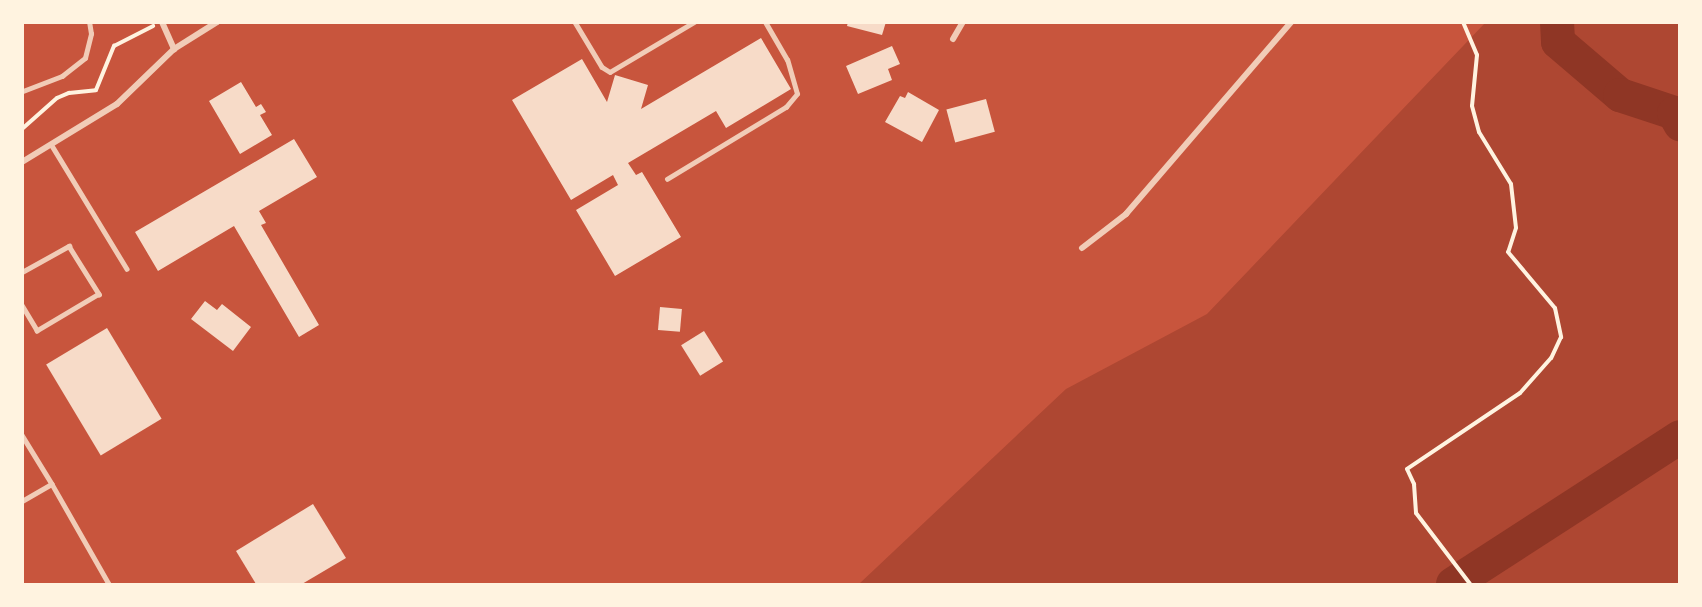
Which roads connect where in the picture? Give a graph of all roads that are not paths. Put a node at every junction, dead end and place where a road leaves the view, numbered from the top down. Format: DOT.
graph roads {
  1 [pos="89,22"];
  2 [pos="161,22"];
  3 [pos="217,22"];
  4 [pos="575,22"];
  5 [pos="694,22"];
  6 [pos="765,22"];
  7 [pos="963,22"];
  8 [pos="1291,22"];
  9 [pos="953,39"];
  10 [pos="174,49"];
  11 [pos="23,91"];
  12 [pos="51,144"];
  13 [pos="22,162"];
  14 [pos="667,179"];
  15 [pos="1082,248"];
  16 [pos="127,269"];
  17 [pos="22,272"];
  18 [pos="22,306"];
  19 [pos="22,435"];
  20 [pos="52,484"];
  21 [pos="22,501"];
  22 [pos="110,583"];
  1 -- 11 [label="lane"];
  2 -- 10 [label="street"];
  3 -- 10 [label="street"];
  4 -- 5 [label="lane"];
  6 -- 14 [label="lane"];
  7 -- 9 [label="street"];
  8 -- 15 [label="street"];
  10 -- 12 [label="street"];
  12 -- 13 [label="street"];
  12 -- 16 [label="lane"];
  17 -- 18 [label="lane"];
  19 -- 20 [label="lane"];
  20 -- 21 [label="lane"];
  20 -- 22 [label="lane"];
}
